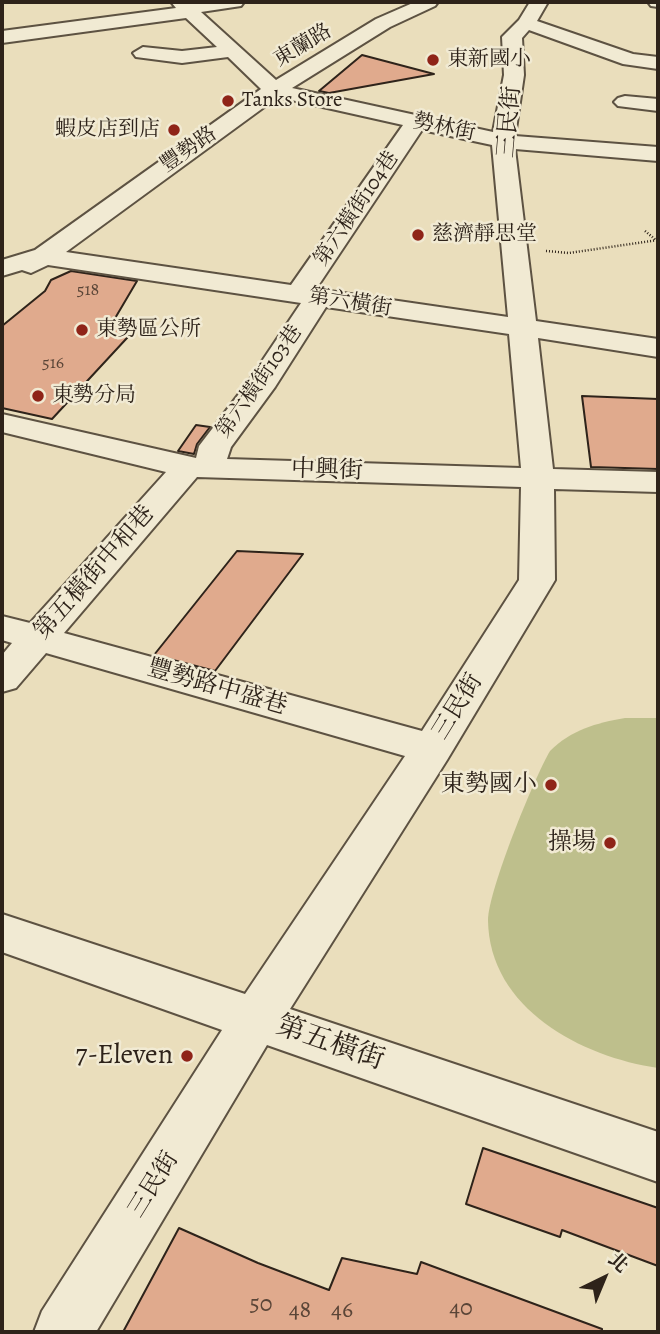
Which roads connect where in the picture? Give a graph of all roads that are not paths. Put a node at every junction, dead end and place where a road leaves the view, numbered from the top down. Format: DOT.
graph roads {
  1 [pos="235,2"];
  2 [pos="429,2"];
  3 [pos="185,7"];
  4 [pos="2,13"];
  5 [pos="536,22"];
  6 [pos="10,36"];
  7 [pos="232,51"];
  8 [pos="143,52"];
  9 [pos="658,63"];
  10 [pos="274,90"];
  11 [pos="625,102"];
  12 [pos="658,105"];
  13 [pos="416,123"];
  14 [pos="503,141"];
  15 [pos="591,150"];
  16 [pos="658,154"];
  17 [pos="658,163"];
  18 [pos="42,256"];
  19 [pos="2,268"];
  20 [pos="2,290"];
  21 [pos="308,297"];
  22 [pos="521,329"];
  23 [pos="658,348"];
  24 [pos="2,423"];
  25 [pos="199,467"];
  26 [pos="538,477"];
  27 [pos="658,482"];
  28 [pos="20,633"];
  29 [pos="2,680"];
  30 [pos="432,749"];
  31 [pos="2,933"];
  32 [pos="257,1018"];
  33 [pos="658,1157"];
  34 [pos="63,1332"];
  1 -- 3 [label="street"];
  2 -- 10 [label="street, 東蘭路"];
  3 -- 6 [label="street"];
  3 -- 7 [label="street"];
  4 -- 6 [label="street"];
  5 -- 9 [label="street"];
  5 -- 14 [label="street, 三民街"];
  7 -- 8 [label="street"];
  7 -- 10 [label="street"];
  10 -- 13 [label="street, 勢林街"];
  10 -- 18 [label="street, 豐勢路"];
  11 -- 12 [label="street"];
  13 -- 14 [label="street, 勢林街"];
  13 -- 21 [label="street, 第六橫街104巷"];
  14 -- 15 [label="street, 勢林街"];
  14 -- 22 [label="street, 三民街"];
  15 -- 16 [label="street, 勢林街"];
  15 -- 17 [label="street"];
  18 -- 19 [label="street"];
  18 -- 20 [label="street, 豐勢路"];
  18 -- 21 [label="street, 第六橫街"];
  21 -- 22 [label="street, 第六橫街"];
  21 -- 25 [label="street, 第六橫街103巷"];
  22 -- 23 [label="street, 第六橫街"];
  22 -- 26 [label="street, 三民街"];
  24 -- 25 [label="street, 中興街"];
  25 -- 26 [label="street, 中興街"];
  25 -- 28 [label="street, 第五橫街中和巷"];
  26 -- 27 [label="street, 中興街"];
  26 -- 30 [label="street, 三民街"];
  28 -- 29 [label="street, 第五橫街中和巷"];
  28 -- 30 [label="street, 豐勢路中盛巷"];
  30 -- 32 [label="street, 三民街"];
  31 -- 32 [label="street, 第五橫街"];
  32 -- 33 [label="street, 第五橫街"];
  32 -- 34 [label="street, 三民街"];
}
